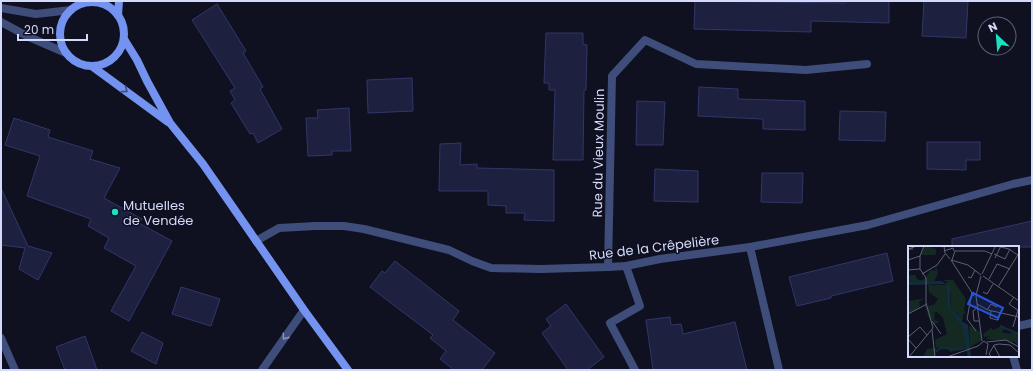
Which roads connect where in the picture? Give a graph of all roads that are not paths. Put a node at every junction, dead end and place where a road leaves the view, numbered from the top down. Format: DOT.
graph roads {
  1 [pos="119,1"];
  2 [pos="84,2"];
  3 [pos="1,8"];
  4 [pos="71,10"];
  5 [pos="118,15"];
  6 [pos="1,22"];
  7 [pos="124,39"];
  8 [pos="66,53"];
  9 [pos="867,64"];
  10 [pos="93,67"];
  11 [pos="170,123"];
  12 [pos="1032,180"];
  13 [pos="256,241"];
  14 [pos="750,247"];
  15 [pos="626,266"];
  16 [pos="608,268"];
  17 [pos="304,310"];
  18 [pos="1032,323"];
  19 [pos="1019,326"];
  20 [pos="1,338"];
  21 [pos="1013,357"];
  22 [pos="264,367"];
  23 [pos="15,370"];
  24 [pos="348,370"];
  25 [pos="635,370"];
  26 [pos="778,370"];
  27 [pos="1017,370"];
  1 -- 5 [label="main road"];
  2 -- 4 [label="main road"];
  2 -- 5 [label="main road"];
  3 -- 4 [label="street"];
  4 -- 8 [label="main road"];
  5 -- 7 [label="main road"];
  6 -- 8 [label="street"];
  7 -- 10 [label="main road"];
  7 -- 11 [label="main road"];
  8 -- 10 [label="main road"];
  9 -- 16 [label="street, Rue du Vieux Moulin"];
  10 -- 11 [label="main road, one-way"];
  11 -- 13 [label="main road"];
  12 -- 14 [label="street, Rue de la Crêpelière"];
  13 -- 16 [label="street, Rue de la Crêpelière"];
  13 -- 17 [label="main road"];
  14 -- 15 [label="street, Rue de la Crêpelière"];
  14 -- 26 [label="street"];
  15 -- 16 [label="street, Rue de la Crêpelière"];
  15 -- 25 [label="street"];
  17 -- 22 [label="street, one-way"];
  17 -- 24 [label="main road"];
  18 -- 19 [label="street"];
  20 -- 23 [label="street"];
  21 -- 27 [label="street"];
}
